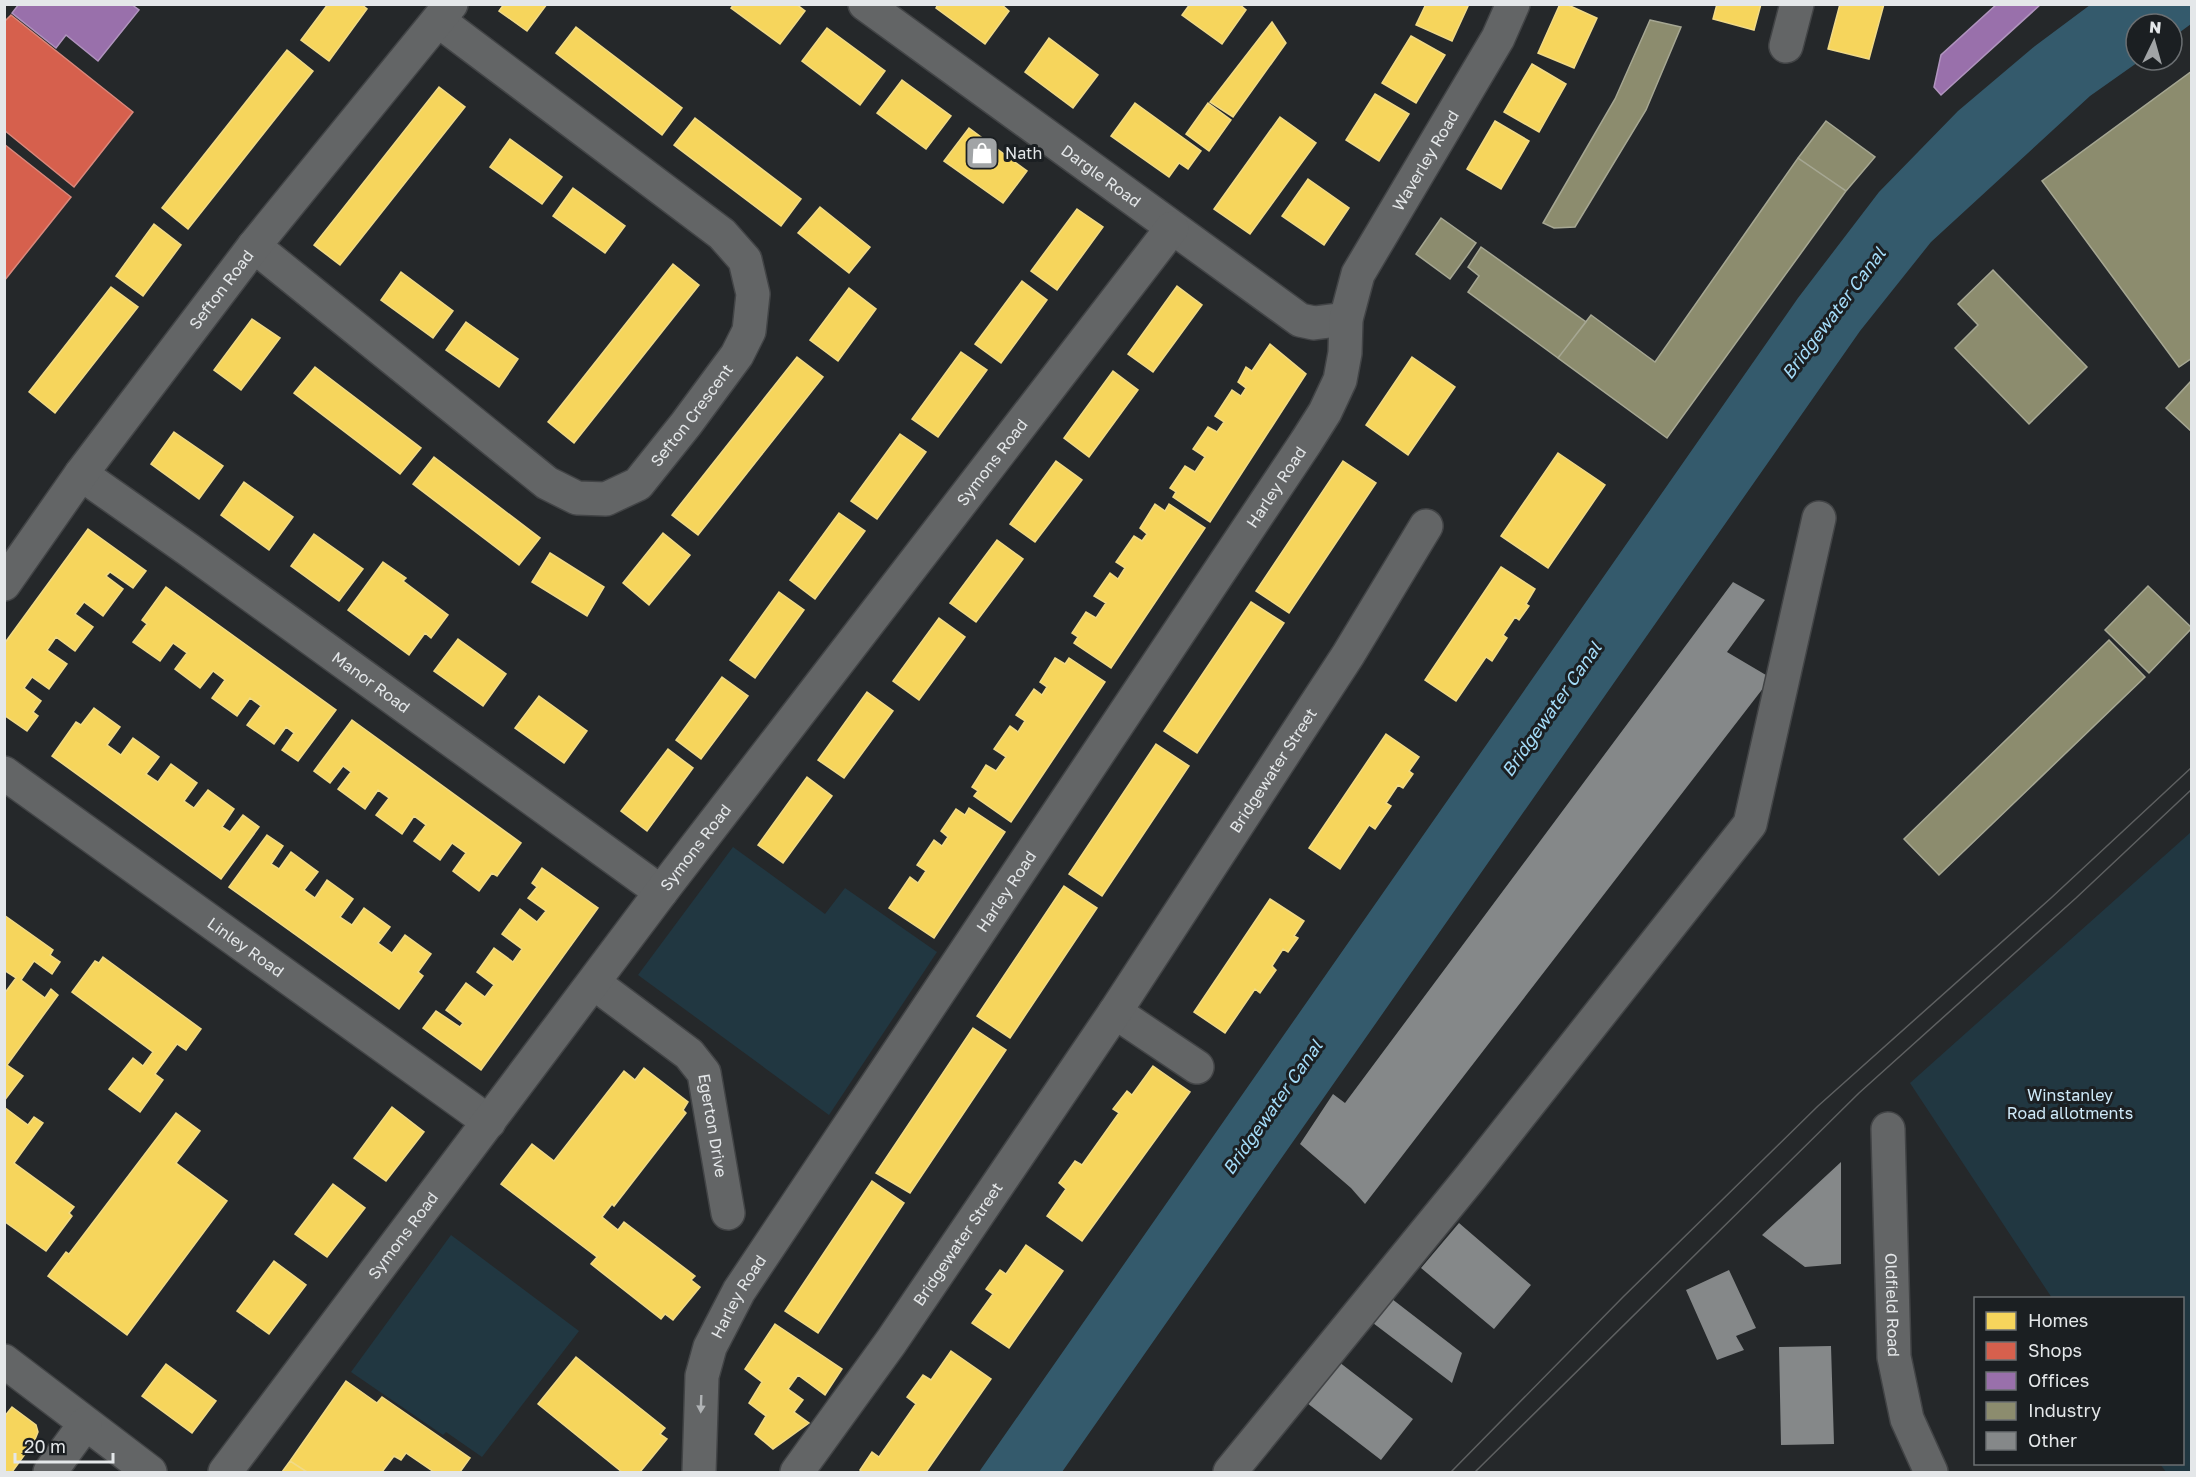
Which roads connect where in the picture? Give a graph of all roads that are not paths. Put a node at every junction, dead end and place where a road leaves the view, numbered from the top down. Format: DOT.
graph roads {
  1 [pos="864,4"];
  2 [pos="1512,4"];
  3 [pos="1797,4"];
  4 [pos="445,13"];
  5 [pos="1786,46"];
  6 [pos="1172,228"];
  7 [pos="254,246"];
  8 [pos="1346,320"];
  9 [pos="81,474"];
  10 [pos="1819,518"];
  11 [pos="1426,526"];
  12 [pos="4,584"];
  13 [pos="4,773"];
  14 [pos="661,892"];
  15 [pos="594,983"];
  16 [pos="1115,1012"];
  17 [pos="1197,1067"];
  18 [pos="489,1122"];
  19 [pos="1888,1130"];
  20 [pos="728,1213"];
  21 [pos="4,1361"];
  22 [pos="85,1424"];
  23 [pos="50,1473"];
  24 [pos="150,1473"];
  25 [pos="225,1473"];
  26 [pos="699,1473"];
  27 [pos="797,1473"];
  28 [pos="1230,1473"];
  29 [pos="1931,1473"];
  1 -- 6 [label="street, Dargle Road"];
  2 -- 8 [label="street, Waverley Road"];
  3 -- 5 [label="street"];
  4 -- 7 [label="street, Sefton Road"];
  4 -- 7 [label="street, Sefton Crescent"];
  6 -- 8 [label="street, Dargle Road"];
  6 -- 14 [label="street, Symons Road"];
  7 -- 9 [label="street, Sefton Road"];
  8 -- 26 [label="street, Harley Road, one-way"];
  9 -- 12 [label="street, Sefton Road"];
  9 -- 14 [label="street, Manor Road"];
  10 -- 28 [label="street"];
  11 -- 16 [label="street, Bridgewater Street"];
  13 -- 18 [label="street, Linley Road"];
  14 -- 15 [label="street, Symons Road"];
  15 -- 18 [label="street, Symons Road"];
  15 -- 20 [label="street, Egerton Drive"];
  16 -- 17 [label="street"];
  16 -- 27 [label="street, Bridgewater Street"];
  18 -- 25 [label="street, Symons Road"];
  19 -- 29 [label="street, Oldfield Road"];
  21 -- 22 [label="street"];
  22 -- 23 [label="street"];
  22 -- 24 [label="street"];
}
